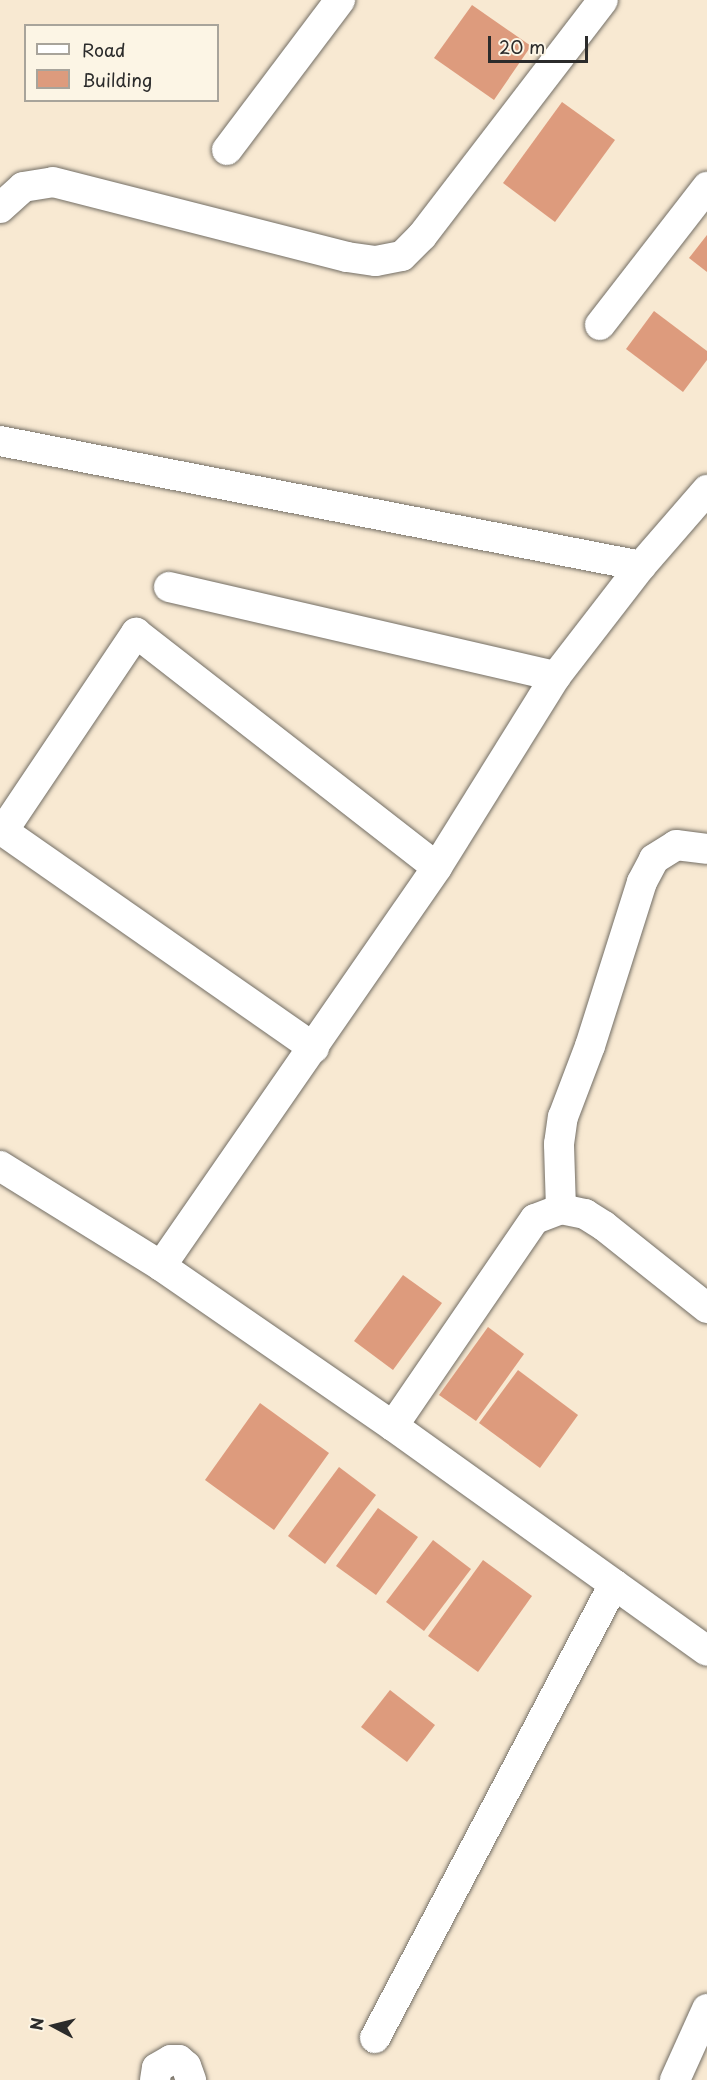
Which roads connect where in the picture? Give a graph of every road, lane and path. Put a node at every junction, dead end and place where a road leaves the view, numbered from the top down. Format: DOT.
graph roads {
  1 [pos="340,0"];
  2 [pos="603,0"];
  3 [pos="227,150"];
  4 [pos="707,187"];
  5 [pos="0,208"];
  6 [pos="600,325"];
  7 [pos="0,441"];
  8 [pos="707,490"];
  9 [pos="641,566"];
  10 [pos="169,587"];
  11 [pos="556,676"];
  12 [pos="707,849"];
  13 [pos="437,867"];
  14 [pos="314,1048"];
  15 [pos="0,1166"];
  16 [pos="561,1209"];
  17 [pos="161,1266"];
  18 [pos="707,1308"];
  19 [pos="393,1426"];
  20 [pos="614,1584"];
  21 [pos="707,1651"];
  22 [pos="707,2009"];
  23 [pos="375,2038"];
  24 [pos="155,2080"];
  25 [pos="191,2080"];
  26 [pos="675,2080"];
  1 -- 3 [label="street"];
  2 -- 5 [label="street"];
  4 -- 6 [label="street"];
  7 -- 9 [label="street"];
  8 -- 9 [label="street"];
  9 -- 11 [label="street"];
  10 -- 11 [label="street"];
  11 -- 13 [label="street"];
  12 -- 16 [label="street"];
  13 -- 14 [label="street"];
  13 -- 14 [label="street"];
  14 -- 17 [label="street"];
  15 -- 17 [label="street"];
  16 -- 18 [label="street"];
  16 -- 19 [label="street"];
  17 -- 19 [label="street"];
  19 -- 20 [label="street"];
  20 -- 21 [label="street"];
  20 -- 23 [label="street"];
  22 -- 26 [label="street"];
  24 -- 25 [label="street"];
}
